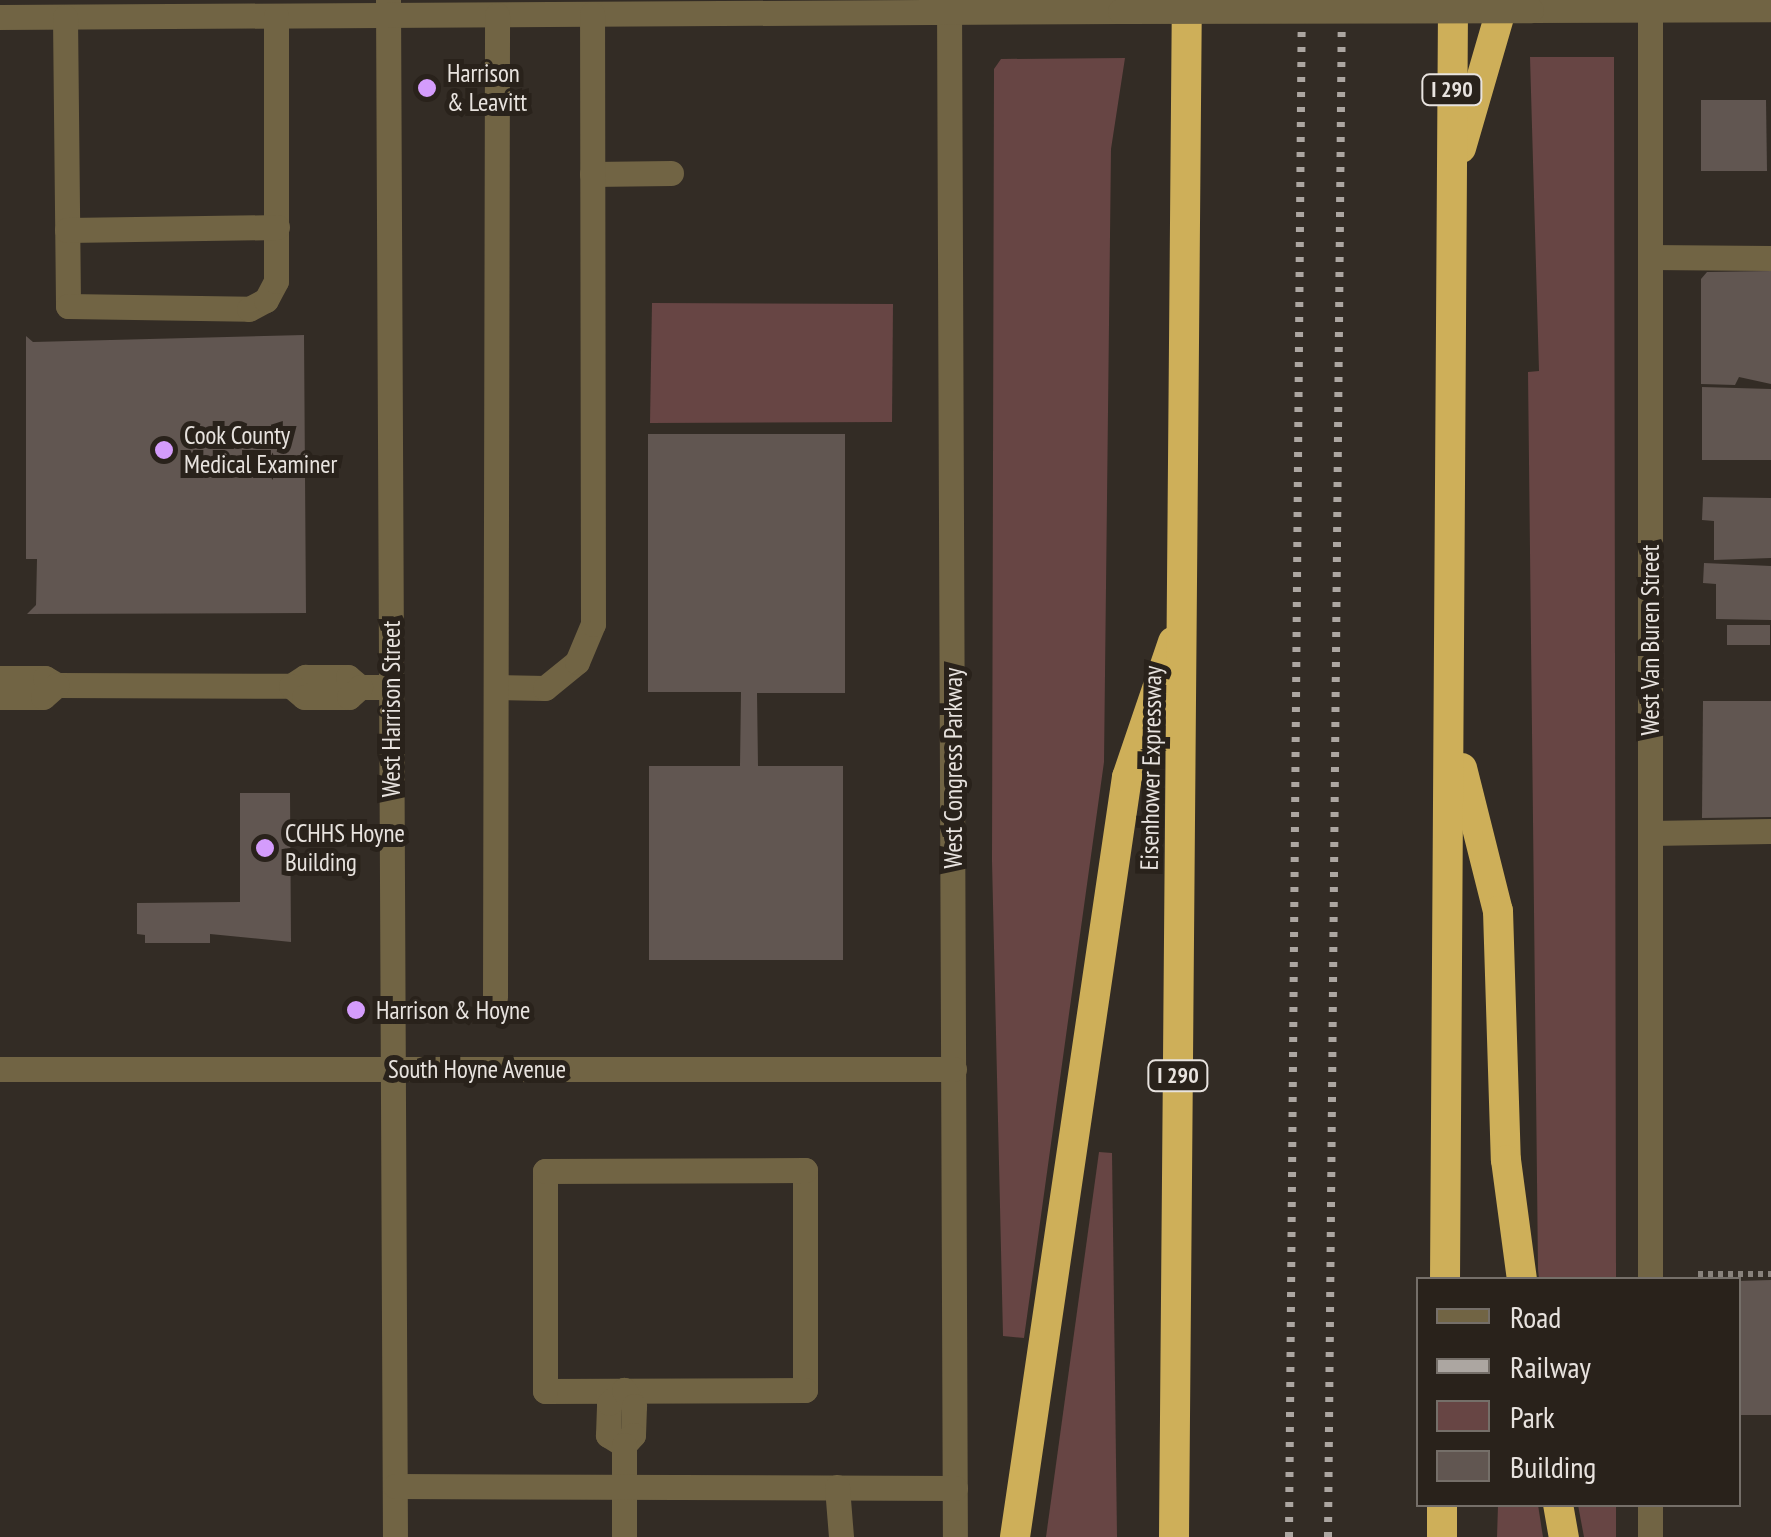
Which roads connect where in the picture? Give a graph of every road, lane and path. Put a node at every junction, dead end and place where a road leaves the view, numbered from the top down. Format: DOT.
graph roads {
  1 [pos="1,0"];
  2 [pos="1172,0"];
  3 [pos="1187,0"];
  4 [pos="1453,0"];
  5 [pos="1518,5"];
  6 [pos="1650,5"];
  7 [pos="949,6"];
  8 [pos="388,8"];
  9 [pos="1771,10"];
  10 [pos="12,13"];
  11 [pos="592,14"];
  12 [pos="496,15"];
  13 [pos="276,16"];
  14 [pos="65,17"];
  15 [pos="1187,40"];
  16 [pos="671,173"];
  17 [pos="592,174"];
  18 [pos="1451,180"];
  19 [pos="277,227"];
  20 [pos="67,230"];
  21 [pos="1650,257"];
  22 [pos="1771,258"];
  23 [pos="1182,615"];
  24 [pos="0,678"];
  25 [pos="56,685"];
  26 [pos="392,687"];
  27 [pos="496,687"];
  28 [pos="0,697"];
  29 [pos="1451,725"];
  30 [pos="1771,832"];
  31 [pos="1650,833"];
  32 [pos="495,998"];
  33 [pos="0,1069"];
  34 [pos="393,1069"];
  35 [pos="954,1069"];
  36 [pos="1698,1274"];
  37 [pos="1771,1274"];
  38 [pos="1445,1277"];
  39 [pos="1522,1277"];
  40 [pos="1650,1277"];
  41 [pos="624,1390"];
  42 [pos="395,1486"];
  43 [pos="624,1487"];
  44 [pos="837,1487"];
  45 [pos="955,1488"];
  46 [pos="1442,1507"];
  47 [pos="1559,1507"];
  48 [pos="1650,1507"];
  49 [pos="395,1537"];
  50 [pos="624,1537"];
  51 [pos="841,1537"];
  52 [pos="956,1537"];
  53 [pos="1015,1537"];
  54 [pos="1174,1537"];
  55 [pos="1442,1537"];
  56 [pos="1564,1537"];
  57 [pos="1650,1537"];
  1 -- 10 [label="street"];
  2 -- 15 [label="highway"];
  3 -- 15 [label="highway, Eisenhower Expressway / I 290"];
  4 -- 18 [label="highway, I 290"];
  5 -- 6 [label="street"];
  5 -- 7 [label="street, bridge"];
  5 -- 18 [label="highway"];
  6 -- 9 [label="street"];
  6 -- 21 [label="street, West Van Buren Street"];
  7 -- 11 [label="street"];
  7 -- 35 [label="street, West Congress Parkway"];
  8 -- 12 [label="street"];
  8 -- 13 [label="street"];
  8 -- 26 [label="street, West Harrison Street"];
  10 -- 14 [label="street"];
  11 -- 12 [label="street"];
  11 -- 17 [label="street"];
  12 -- 27 [label="street"];
  13 -- 14 [label="street"];
  13 -- 19 [label="street"];
  14 -- 20 [label="street"];
  15 -- 23 [label="highway, Eisenhower Expressway / I 290"];
  16 -- 17 [label="street"];
  17 -- 27 [label="street"];
  18 -- 29 [label="highway, I 290"];
  19 -- 20 [label="street"];
  19 -- 20 [label="street"];
  21 -- 22 [label="street"];
  21 -- 31 [label="street, West Van Buren Street"];
  23 -- 53 [label="highway"];
  23 -- 54 [label="highway, Eisenhower Expressway / I 290"];
  24 -- 25 [label="street"];
  25 -- 26 [label="street"];
  25 -- 28 [label="street"];
  26 -- 34 [label="street, West Harrison Street"];
  27 -- 32 [label="street"];
  29 -- 38 [label="highway, I 290"];
  29 -- 39 [label="highway"];
  30 -- 31 [label="street"];
  31 -- 40 [label="street, West Van Buren Street"];
  33 -- 34 [label="street, South Hoyne Avenue"];
  34 -- 35 [label="street, South Hoyne Avenue"];
  34 -- 42 [label="street, West Harrison Street"];
  35 -- 45 [label="street, West Congress Parkway"];
  36 -- 37 [label="path"];
  41 -- 41 [label="street"];
  41 -- 43 [label="street"];
  42 -- 43 [label="street"];
  42 -- 49 [label="street, West Harrison Street"];
  43 -- 44 [label="street"];
  43 -- 50 [label="street"];
  44 -- 45 [label="street"];
  44 -- 51 [label="street"];
  45 -- 52 [label="street, West Congress Parkway"];
  46 -- 55 [label="highway"];
  47 -- 56 [label="highway"];
  48 -- 57 [label="street"];
}
